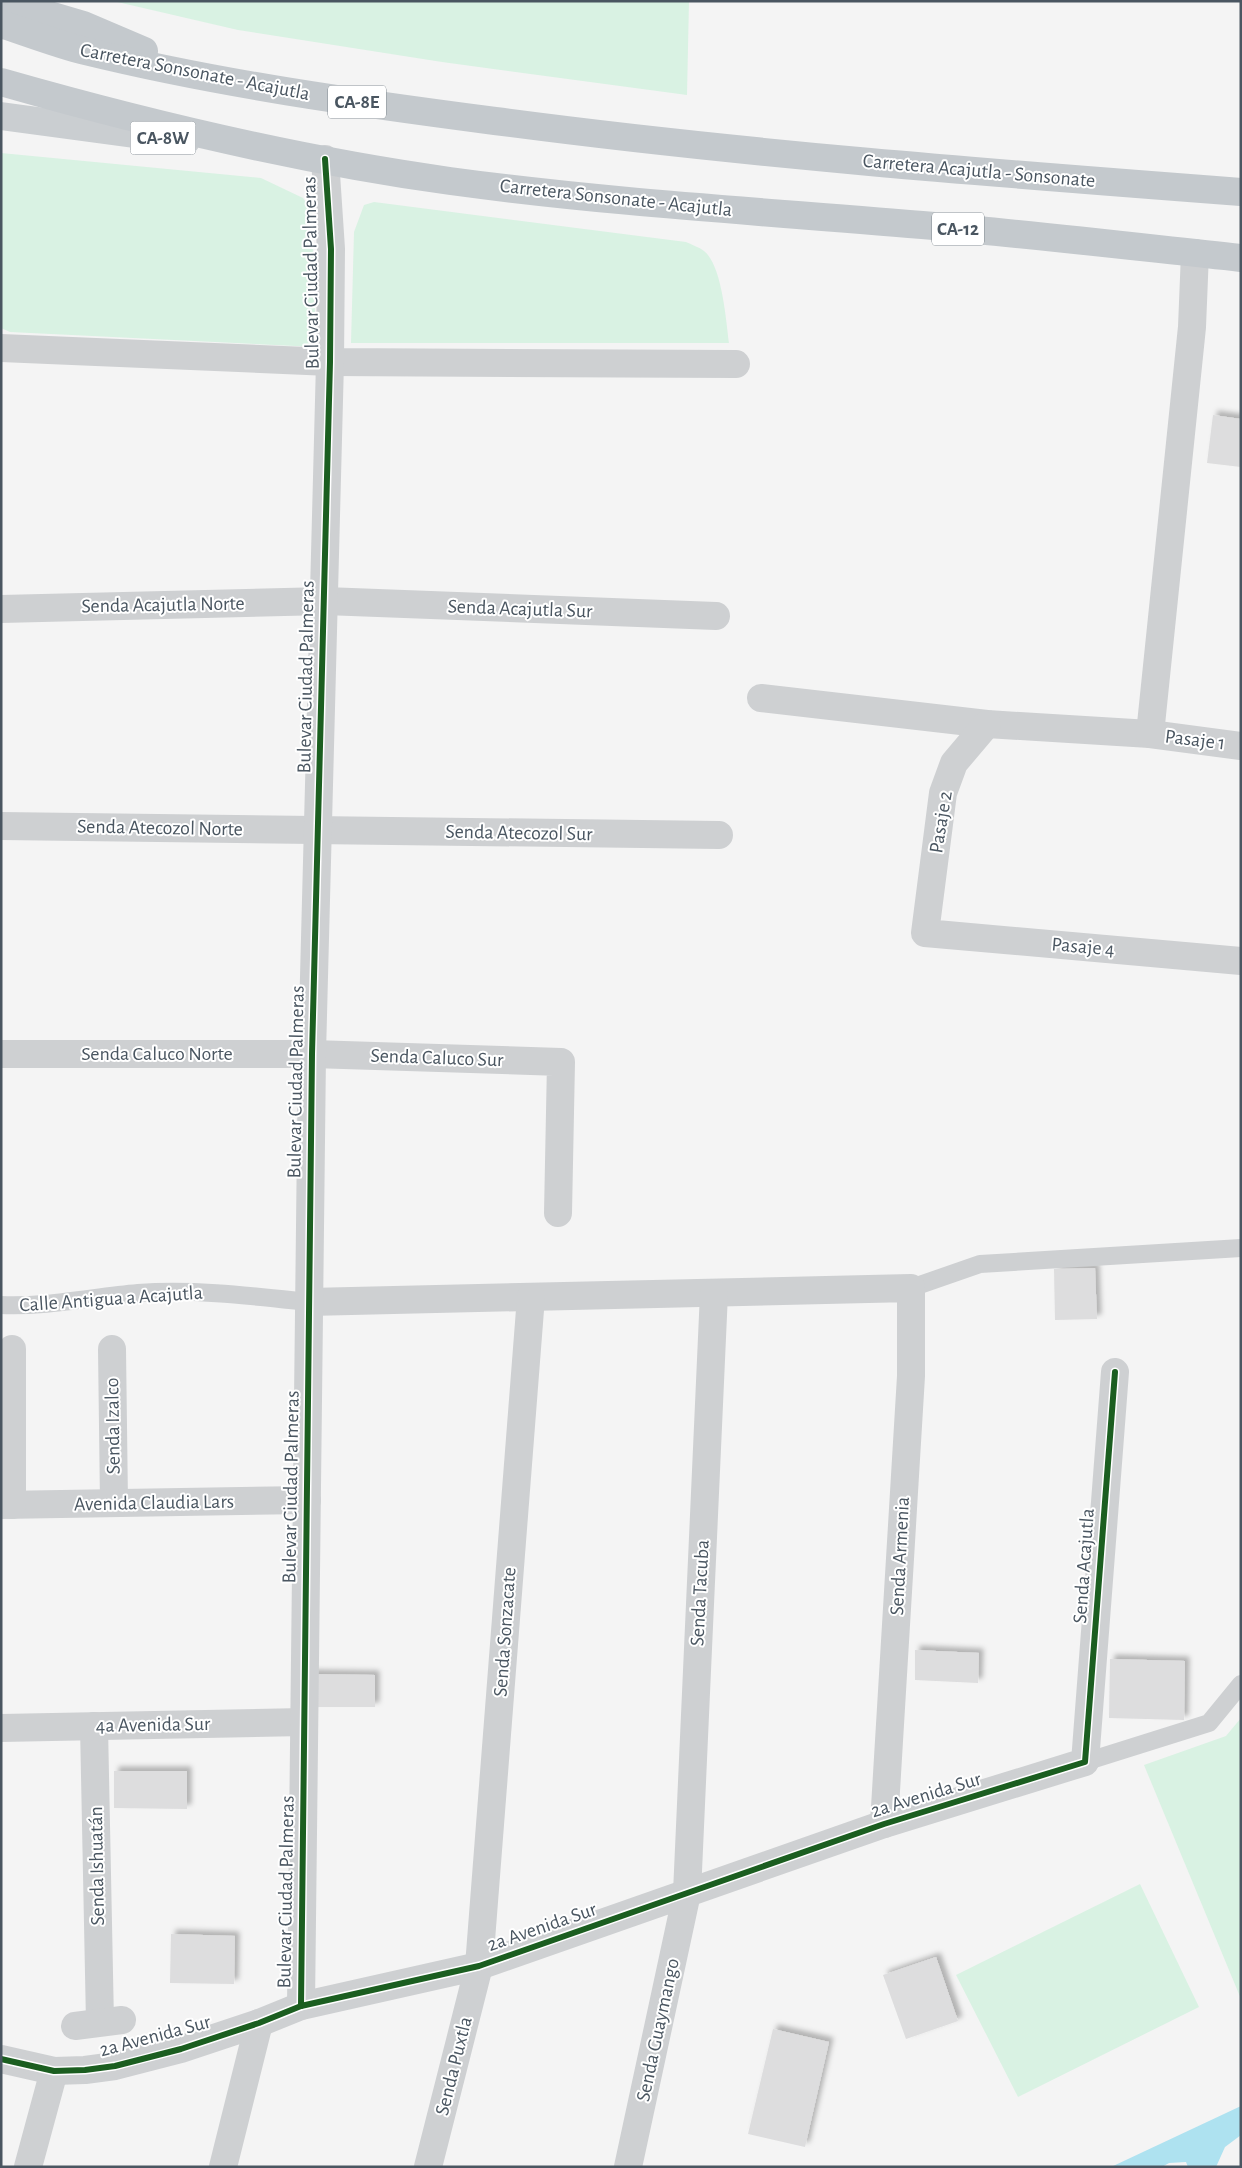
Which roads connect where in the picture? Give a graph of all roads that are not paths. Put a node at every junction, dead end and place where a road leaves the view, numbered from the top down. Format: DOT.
graph roads {
  1 [pos="2,1"];
  2 [pos="1,24"];
  3 [pos="210,78"];
  4 [pos="1,82"];
  5 [pos="1,116"];
  6 [pos="718,148"];
  7 [pos="325,160"];
  8 [pos="1241,192"];
  9 [pos="1196,253"];
  10 [pos="1241,258"];
  11 [pos="1,348"];
  12 [pos="330,362"];
  13 [pos="736,364"];
  14 [pos="324,601"];
  15 [pos="1,609"];
  16 [pos="716,616"];
  17 [pos="761,698"];
  18 [pos="988,724"];
  19 [pos="1150,734"];
  20 [pos="1241,746"];
  21 [pos="1,826"];
  22 [pos="318,830"];
  23 [pos="719,835"];
  24 [pos="925,933"];
  25 [pos="1241,961"];
  26 [pos="1,1054"];
  27 [pos="312,1054"];
  28 [pos="558,1213"];
  29 [pos="1241,1248"];
  30 [pos="911,1288"];
  31 [pos="714,1293"];
  32 [pos="531,1297"];
  33 [pos="309,1302"];
  34 [pos="1,1305"];
  35 [pos="12,1349"];
  36 [pos="112,1349"];
  37 [pos="1115,1372"];
  38 [pos="307,1500"];
  39 [pos="114,1503"];
  40 [pos="7,1505"];
  41 [pos="1241,1684"];
  42 [pos="304,1722"];
  43 [pos="94,1726"];
  44 [pos="1,1728"];
  45 [pos="1085,1762"];
  46 [pos="884,1824"];
  47 [pos="687,1893"];
  48 [pos="479,1966"];
  49 [pos="301,2006"];
  50 [pos="99,2018"];
  51 [pos="259,2023"];
  52 [pos="1,2059"];
  53 [pos="54,2071"];
  54 [pos="28,2167"];
  55 [pos="223,2167"];
  56 [pos="428,2167"];
  57 [pos="628,2167"];
  1 -- 3 [label="highway"];
  2 -- 3 [label="highway, Carretera Sonsonate - Acajutla / CA-8E"];
  3 -- 6 [label="highway, Carretera Sonsonate - Acajutla / CA-8E"];
  4 -- 7 [label="highway, Carretera Sonsonate - Acajutla"];
  5 -- 7 [label="main road, CA-8W"];
  6 -- 8 [label="highway, Carretera Acajutla - Sonsonate"];
  7 -- 9 [label="highway, Carretera Sonsonate - Acajutla / CA-12"];
  7 -- 12 [label="street, Bulevar Ciudad Palmeras"];
  9 -- 10 [label="highway, Carretera Sonsonate - Acajutla / CA-12"];
  9 -- 19 [label="street"];
  11 -- 12 [label="street"];
  12 -- 13 [label="street"];
  12 -- 14 [label="street, Bulevar Ciudad Palmeras"];
  14 -- 15 [label="street, Senda Acajutla Norte"];
  14 -- 16 [label="street, Senda Acajutla Sur"];
  14 -- 22 [label="street, Bulevar Ciudad Palmeras"];
  17 -- 18 [label="street, Pasaje 1"];
  18 -- 19 [label="street, Pasaje 1"];
  18 -- 24 [label="street, Pasaje 2"];
  19 -- 20 [label="street, Pasaje 1"];
  21 -- 22 [label="street, Senda Atecozol Norte"];
  22 -- 23 [label="street, Senda Atecozol Sur"];
  22 -- 27 [label="street, Bulevar Ciudad Palmeras"];
  24 -- 25 [label="street, Pasaje 4"];
  26 -- 27 [label="street, Senda Caluco Norte"];
  27 -- 28 [label="street, Senda Caluco Sur"];
  27 -- 33 [label="street, Bulevar Ciudad Palmeras"];
  29 -- 30 [label="lane"];
  30 -- 31 [label="street"];
  30 -- 46 [label="street, Senda Armenia"];
  31 -- 32 [label="street"];
  31 -- 47 [label="street, Senda Tacuba"];
  32 -- 33 [label="street"];
  32 -- 48 [label="street, Senda Sonzacate"];
  33 -- 34 [label="lane, Calle Antigua a Acajutla"];
  33 -- 38 [label="street, Bulevar Ciudad Palmeras"];
  35 -- 40 [label="street"];
  36 -- 39 [label="street, Senda Izalco"];
  37 -- 45 [label="street, Senda Acajutla"];
  38 -- 39 [label="street, Avenida Claudia Lars"];
  38 -- 42 [label="street, Bulevar Ciudad Palmeras"];
  39 -- 40 [label="street, Avenida Claudia Lars"];
  41 -- 45 [label="lane"];
  42 -- 43 [label="street, 4a Avenida Sur"];
  42 -- 49 [label="street, Bulevar Ciudad Palmeras"];
  43 -- 44 [label="street, 4a Avenida Sur"];
  43 -- 50 [label="street, Senda Ishuatán"];
  45 -- 46 [label="street, 2a Avenida Sur"];
  46 -- 47 [label="street, 2a Avenida Sur"];
  47 -- 48 [label="street, 2a Avenida Sur"];
  47 -- 57 [label="street, Senda Guaymango"];
  48 -- 49 [label="street, 2a Avenida Sur"];
  48 -- 56 [label="street, Senda Puxtla"];
  49 -- 51 [label="street, 2a Avenida Sur"];
  51 -- 53 [label="street, 2a Avenida Sur"];
  51 -- 55 [label="street"];
  52 -- 53 [label="street, 2a Avenida Sur"];
  53 -- 54 [label="street"];
}
